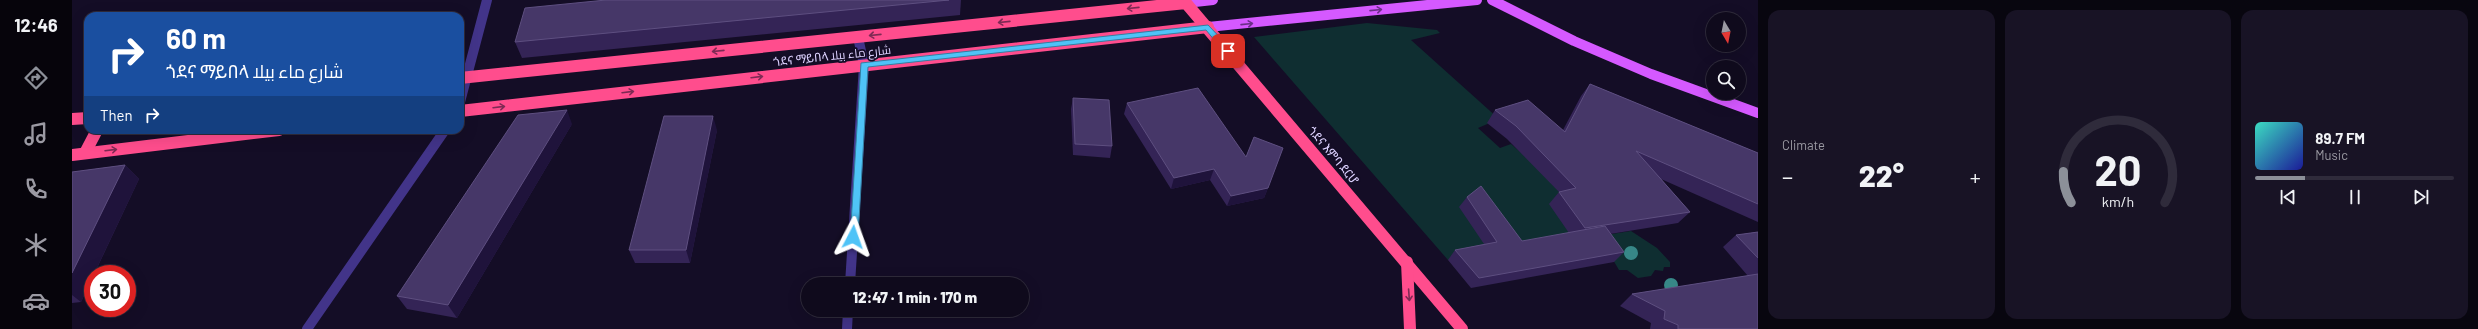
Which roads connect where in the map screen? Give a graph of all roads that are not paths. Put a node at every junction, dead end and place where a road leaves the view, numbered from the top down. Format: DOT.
graph roads {
  1 [pos="487,0"];
  2 [pos="1212,0"];
  3 [pos="1477,0"];
  4 [pos="1492,0"];
  5 [pos="1185,1"];
  6 [pos="1208,28"];
  7 [pos="858,37"];
  8 [pos="864,65"];
  9 [pos="464,77"];
  10 [pos="464,111"];
  11 [pos="1758,113"];
  12 [pos="84,118"];
  13 [pos="72,119"];
  14 [pos="96,134"];
  15 [pos="245,134"];
  16 [pos="442,134"];
  17 [pos="85,153"];
  18 [pos="72,154"];
  19 [pos="1407,262"];
  20 [pos="850,277"];
  21 [pos="848,317"];
  22 [pos="307,329"];
  23 [pos="847,329"];
  24 [pos="1410,329"];
  25 [pos="1462,329"];
  1 -- 9 [label="street"];
  2 -- 5 [label="main road"];
  6 -- 3 [label="main road, one-way"];
  4 -- 11 [label="main road"];
  5 -- 6 [label="highway, ጎደና እምባ ደርሆ"];
  5 -- 7 [label="highway, ጎደና ማይበላ شارع ماء بيلا, one-way"];
  6 -- 8 [label="highway, ጎደና ማይበላ شارع ماء بيلا"];
  6 -- 19 [label="highway, ጎደና እምባ ደርሆ"];
  7 -- 8 [label="street"];
  7 -- 9 [label="highway, ጎደና ማይበላ شارع ماء بيلا, one-way"];
  10 -- 8 [label="highway, ጎደና ማይበላ شارع ماء بيلا, one-way"];
  8 -- 20 [label="street"];
  12 -- 13 [label="highway"];
  14 -- 17 [label="highway"];
  17 -- 15 [label="highway, one-way"];
  16 -- 22 [label="street"];
  17 -- 18 [label="highway"];
  19 -- 24 [label="highway, one-way"];
  19 -- 25 [label="highway, ጎደና እምባ ደርሆ"];
  21 -- 23 [label="street"];
}
